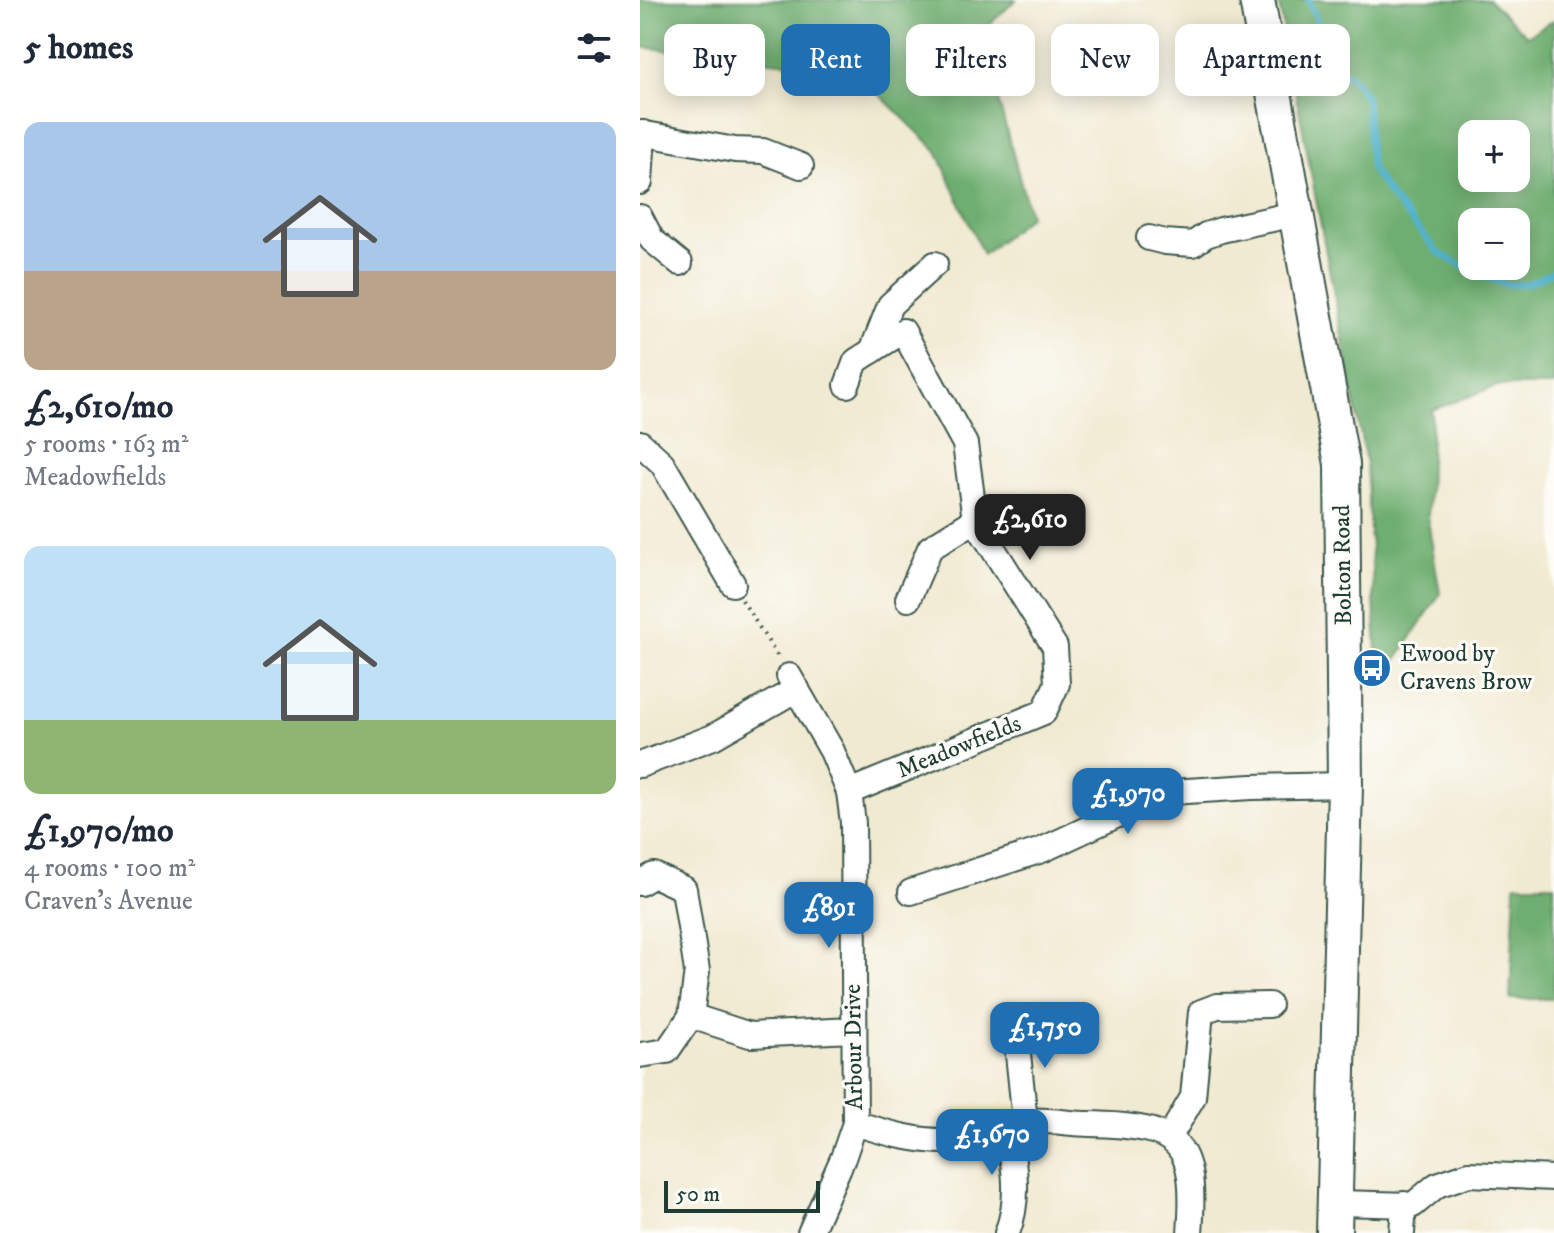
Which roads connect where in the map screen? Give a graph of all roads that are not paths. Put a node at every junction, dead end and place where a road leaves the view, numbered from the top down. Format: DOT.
graph roads {
  1 [pos="1257,0"];
  2 [pos="641,133"];
  3 [pos="801,166"];
  4 [pos="640,182"];
  5 [pos="1295,214"];
  6 [pos="640,217"];
  7 [pos="1149,238"];
  8 [pos="680,263"];
  9 [pos="935,264"];
  10 [pos="872,351"];
  11 [pos="847,385"];
  12 [pos="640,443"];
  13 [pos="975,520"];
  14 [pos="733,584"];
  15 [pos="908,599"];
  16 [pos="640,765"];
  17 [pos="1345,785"];
  18 [pos="849,792"];
  19 [pos="640,883"];
  20 [pos="911,892"];
  21 [pos="1269,1005"];
  22 [pos="691,1016"];
  23 [pos="1015,1025"];
  24 [pos="853,1030"];
  25 [pos="640,1055"];
  26 [pos="855,1123"];
  27 [pos="1016,1124"];
  28 [pos="1169,1138"];
  29 [pos="1554,1178"];
  30 [pos="1404,1204"];
  31 [pos="1336,1218"];
  32 [pos="810,1233"];
  33 [pos="1007,1233"];
  34 [pos="1190,1233"];
  35 [pos="1402,1233"];
  1 -- 5 [label="highway, Bolton Road"];
  2 -- 3 [label="street"];
  2 -- 4 [label="street"];
  5 -- 7 [label="street"];
  5 -- 17 [label="highway, Bolton Road"];
  6 -- 8 [label="street"];
  9 -- 10 [label="street"];
  10 -- 11 [label="street, Meadowfields"];
  10 -- 13 [label="street, Meadowfields"];
  12 -- 14 [label="street"];
  13 -- 15 [label="street"];
  13 -- 18 [label="street, Meadowfields"];
  16 -- 18 [label="street, Arbour Drive"];
  17 -- 20 [label="street"];
  17 -- 31 [label="highway, Bolton Road"];
  18 -- 24 [label="street, Arbour Drive"];
  19 -- 22 [label="street"];
  21 -- 28 [label="street"];
  22 -- 24 [label="street"];
  22 -- 25 [label="street"];
  23 -- 27 [label="street"];
  24 -- 26 [label="street, Arbour Drive"];
  26 -- 27 [label="street"];
  26 -- 32 [label="street, Arbour Drive"];
  27 -- 28 [label="street"];
  27 -- 33 [label="street"];
  28 -- 34 [label="street"];
  29 -- 30 [label="street"];
  30 -- 31 [label="street"];
  30 -- 35 [label="street"];
}
